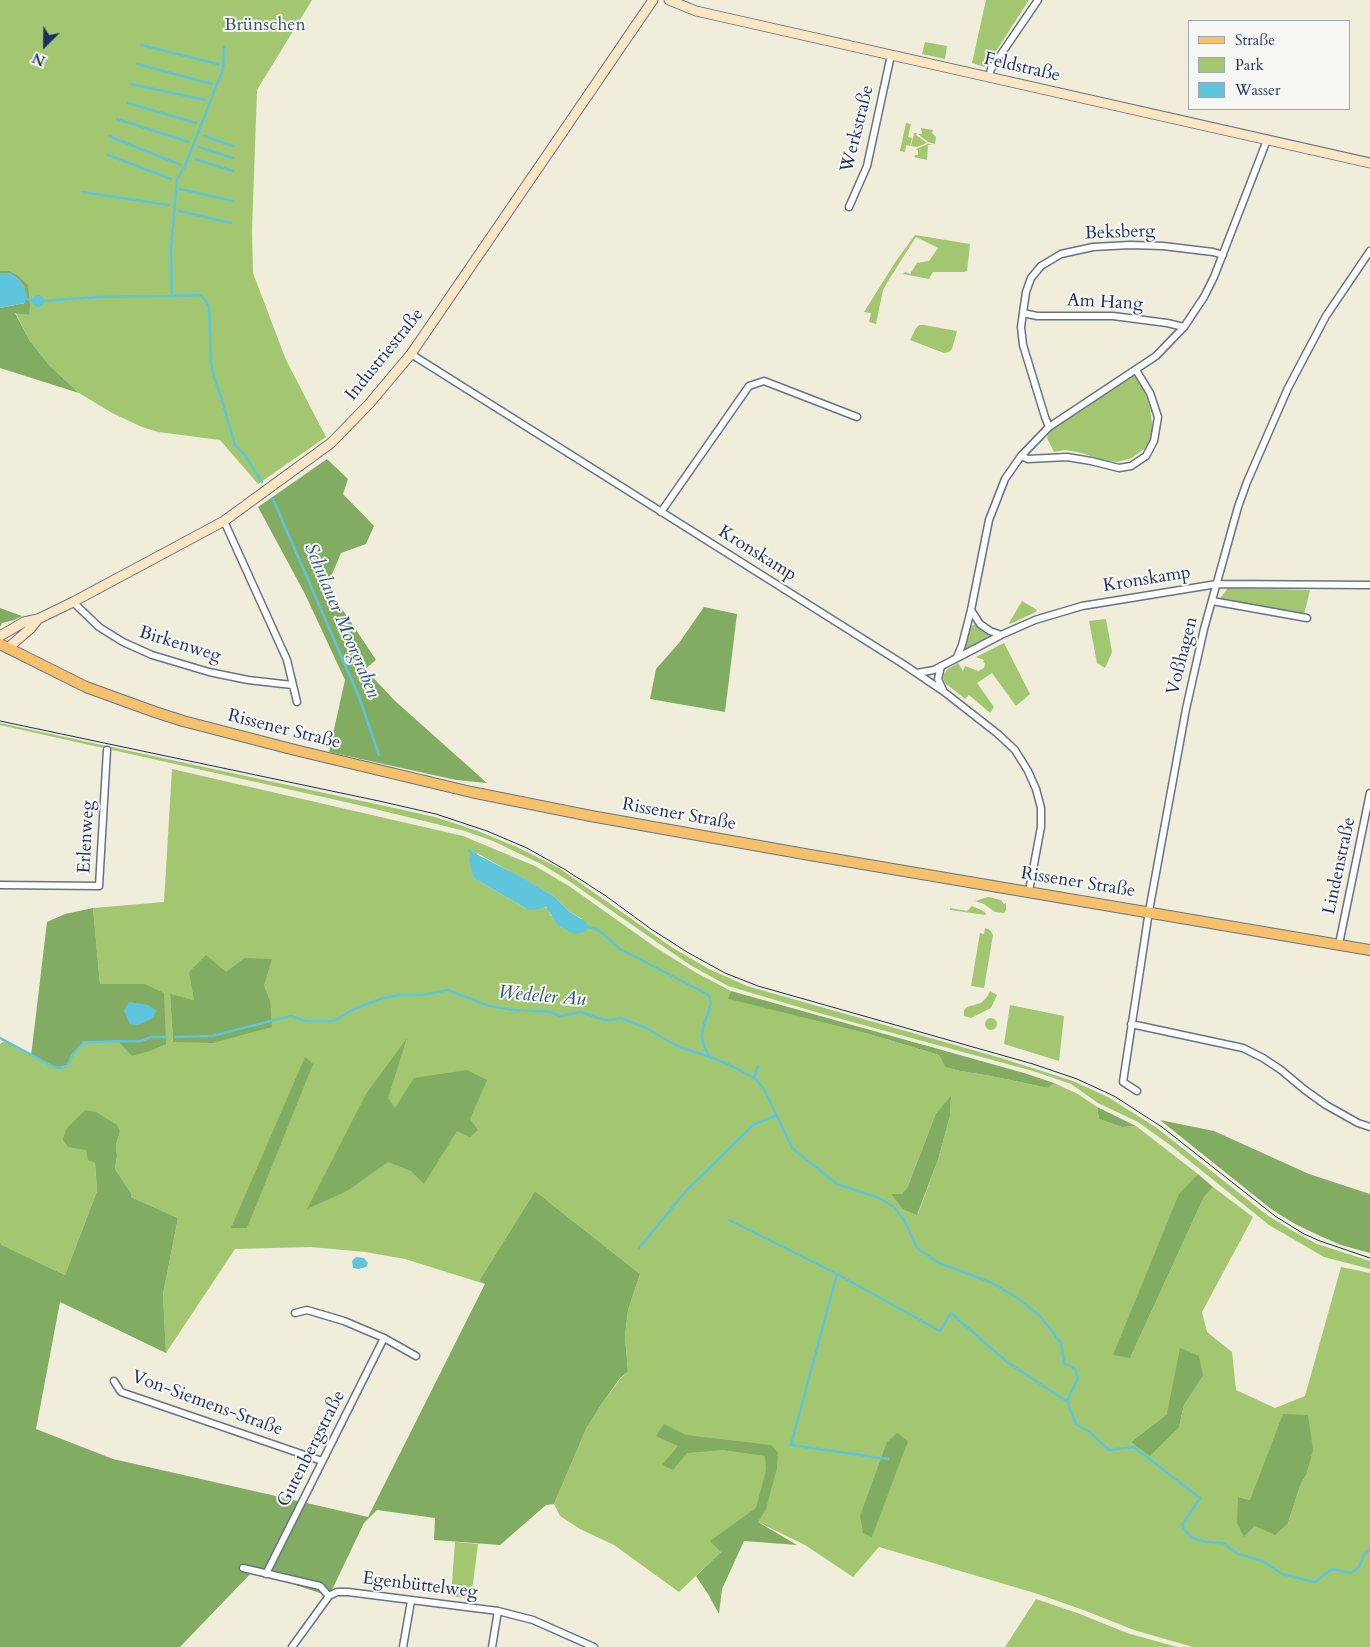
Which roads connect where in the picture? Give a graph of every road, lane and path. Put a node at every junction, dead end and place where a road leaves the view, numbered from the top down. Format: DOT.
graph roads {
  1 [pos="653,0"];
  2 [pos="669,0"];
  3 [pos="1038,0"];
  4 [pos="891,55"];
  5 [pos="989,77"];
  6 [pos="1267,140"];
  7 [pos="1370,163"];
  8 [pos="849,208"];
  9 [pos="1370,251"];
  10 [pos="1223,255"];
  11 [pos="1023,313"];
  12 [pos="1184,327"];
  13 [pos="411,354"];
  14 [pos="1136,370"];
  15 [pos="857,417"];
  16 [pos="1049,427"];
  17 [pos="1020,456"];
  18 [pos="661,512"];
  19 [pos="224,521"];
  20 [pos="1217,584"];
  21 [pos="1370,585"];
  22 [pos="1212,601"];
  23 [pos="73,602"];
  24 [pos="971,610"];
  25 [pos="1306,618"];
  26 [pos="38,619"];
  27 [pos="1002,635"];
  28 [pos="0,636"];
  29 [pos="4,646"];
  30 [pos="957,658"];
  31 [pos="941,666"];
  32 [pos="917,673"];
  33 [pos="292,686"];
  34 [pos="943,691"];
  35 [pos="297,702"];
  36 [pos="107,750"];
  37 [pos="1370,793"];
  38 [pos="0,885"];
  39 [pos="1029,891"];
  40 [pos="1149,911"];
  41 [pos="1339,944"];
  42 [pos="1370,950"];
  43 [pos="1132,1024"];
  44 [pos="1137,1091"];
  45 [pos="1370,1127"];
  46 [pos="295,1313"];
  47 [pos="384,1338"];
  48 [pos="416,1356"];
  49 [pos="114,1381"];
  50 [pos="322,1461"];
  51 [pos="243,1568"];
  52 [pos="266,1574"];
  53 [pos="329,1596"];
  54 [pos="411,1601"];
  55 [pos="498,1611"];
  56 [pos="292,1647"];
  57 [pos="403,1647"];
  58 [pos="492,1647"];
  59 [pos="594,1647"];
  1 -- 13 [label="street, Industriestraße"];
  2 -- 4 [label="street, Feldstraße"];
  3 -- 5 [label="street"];
  4 -- 5 [label="street, Feldstraße"];
  4 -- 8 [label="street, Werkstraße"];
  5 -- 6 [label="street, Feldstraße"];
  6 -- 7 [label="street, Feldstraße"];
  6 -- 10 [label="street"];
  9 -- 20 [label="street, Voßhagen"];
  10 -- 11 [label="street, Beksberg"];
  10 -- 12 [label="street"];
  11 -- 12 [label="street, Am Hang"];
  11 -- 16 [label="street, Beksberg"];
  12 -- 14 [label="street"];
  13 -- 18 [label="street, Kronskamp"];
  13 -- 19 [label="street, Industriestraße"];
  14 -- 16 [label="street"];
  14 -- 17 [label="street"];
  15 -- 18 [label="street"];
  16 -- 17 [label="street"];
  17 -- 24 [label="street"];
  18 -- 32 [label="street, Kronskamp"];
  19 -- 23 [label="street, Industriestraße"];
  19 -- 33 [label="street"];
  20 -- 21 [label="street, Kronskamp"];
  20 -- 22 [label="street, Voßhagen"];
  20 -- 27 [label="street, Kronskamp"];
  22 -- 25 [label="street, Kronskamp"];
  22 -- 40 [label="street, Voßhagen"];
  23 -- 26 [label="street, Industriestraße"];
  23 -- 33 [label="street, Birkenweg"];
  24 -- 27 [label="street"];
  24 -- 30 [label="street"];
  26 -- 28 [label="street, Industriestraße"];
  26 -- 29 [label="street, Industriestraße"];
  27 -- 30 [label="street, Kronskamp"];
  29 -- 39 [label="main road, Rissener Straße"];
  30 -- 31 [label="street, Kronskamp"];
  31 -- 32 [label="street, Kronskamp"];
  31 -- 34 [label="street"];
  32 -- 34 [label="street"];
  33 -- 35 [label="street"];
  34 -- 39 [label="street"];
  36 -- 38 [label="street, Erlenweg"];
  37 -- 41 [label="street, Lindenstraße"];
  39 -- 40 [label="main road, Rissener Straße"];
  40 -- 41 [label="main road, Rissener Straße"];
  40 -- 43 [label="street, Voßhagen"];
  41 -- 42 [label="main road, Rissener Straße"];
  43 -- 44 [label="street, Voßhagen"];
  43 -- 45 [label="street"];
  46 -- 47 [label="street"];
  47 -- 48 [label="street"];
  47 -- 50 [label="street, Gutenbergstraße"];
  49 -- 50 [label="street, Von-Siemens-Straße"];
  50 -- 52 [label="street, Gutenbergstraße"];
  51 -- 52 [label="street"];
  52 -- 53 [label="street"];
  53 -- 54 [label="street, Egenbüttelweg"];
  53 -- 56 [label="street"];
  54 -- 55 [label="street, Egenbüttelweg"];
  54 -- 57 [label="street"];
  55 -- 58 [label="street"];
  55 -- 59 [label="street, Egenbüttelweg"];
}
